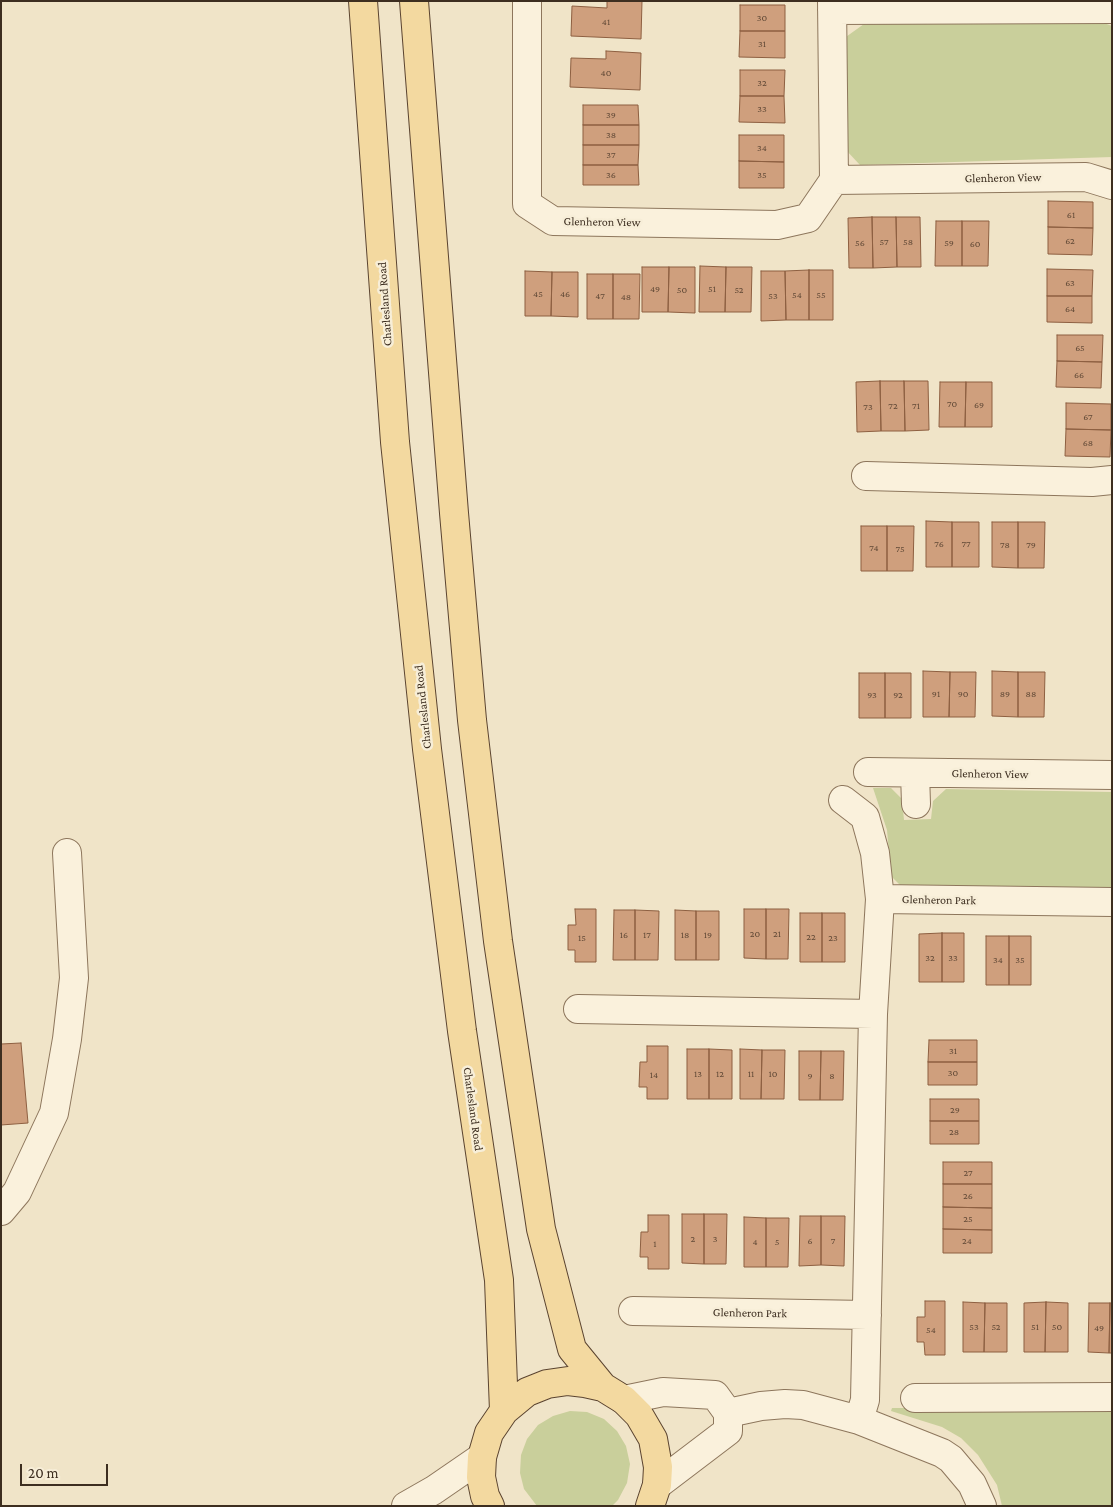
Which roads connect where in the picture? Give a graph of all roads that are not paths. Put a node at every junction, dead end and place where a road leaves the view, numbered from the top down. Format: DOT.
graph roads {
  1 [pos="363,1"];
  2 [pos="414,1"];
  3 [pos="527,1"];
  4 [pos="832,6"];
  5 [pos="1112,9"];
  6 [pos="834,180"];
  7 [pos="1112,185"];
  8 [pos="866,476"];
  9 [pos="1112,480"];
  10 [pos="868,772"];
  11 [pos="915,773"];
  12 [pos="1112,775"];
  13 [pos="842,800"];
  14 [pos="916,804"];
  15 [pos="67,853"];
  16 [pos="880,899"];
  17 [pos="1112,902"];
  18 [pos="578,1009"];
  19 [pos="873,1014"];
  20 [pos="1,1211"];
  21 [pos="633,1311"];
  22 [pos="867,1315"];
  23 [pos="613,1394"];
  24 [pos="1112,1397"];
  25 [pos="915,1398"];
  26 [pos="504,1411"];
  27 [pos="728,1413"];
  28 [pos="859,1420"];
  29 [pos="482,1457"];
  30 [pos="653,1500"];
  31 [pos="406,1506"];
  32 [pos="490,1506"];
  33 [pos="982,1506"];
  1 -- 26 [label="main road, Charlesland Road"];
  2 -- 23 [label="main road"];
  3 -- 6 [label="street, Glenheron View"];
  4 -- 5 [label="street"];
  4 -- 6 [label="street"];
  6 -- 7 [label="street, Glenheron View"];
  8 -- 9 [label="street"];
  10 -- 11 [label="street, Glenheron View"];
  11 -- 12 [label="street, Glenheron View"];
  11 -- 14 [label="street"];
  13 -- 16 [label="street"];
  15 -- 20 [label="street"];
  16 -- 17 [label="street, Glenheron Park"];
  16 -- 19 [label="street"];
  18 -- 19 [label="street"];
  19 -- 22 [label="street"];
  21 -- 22 [label="street, Glenheron Park"];
  22 -- 28 [label="street"];
  23 -- 26 [label="main road"];
  23 -- 27 [label="street"];
  23 -- 30 [label="main road"];
  24 -- 25 [label="street"];
  26 -- 29 [label="main road"];
  27 -- 28 [label="street"];
  27 -- 30 [label="street"];
  28 -- 33 [label="street"];
  29 -- 31 [label="street"];
  29 -- 32 [label="main road"];
}
